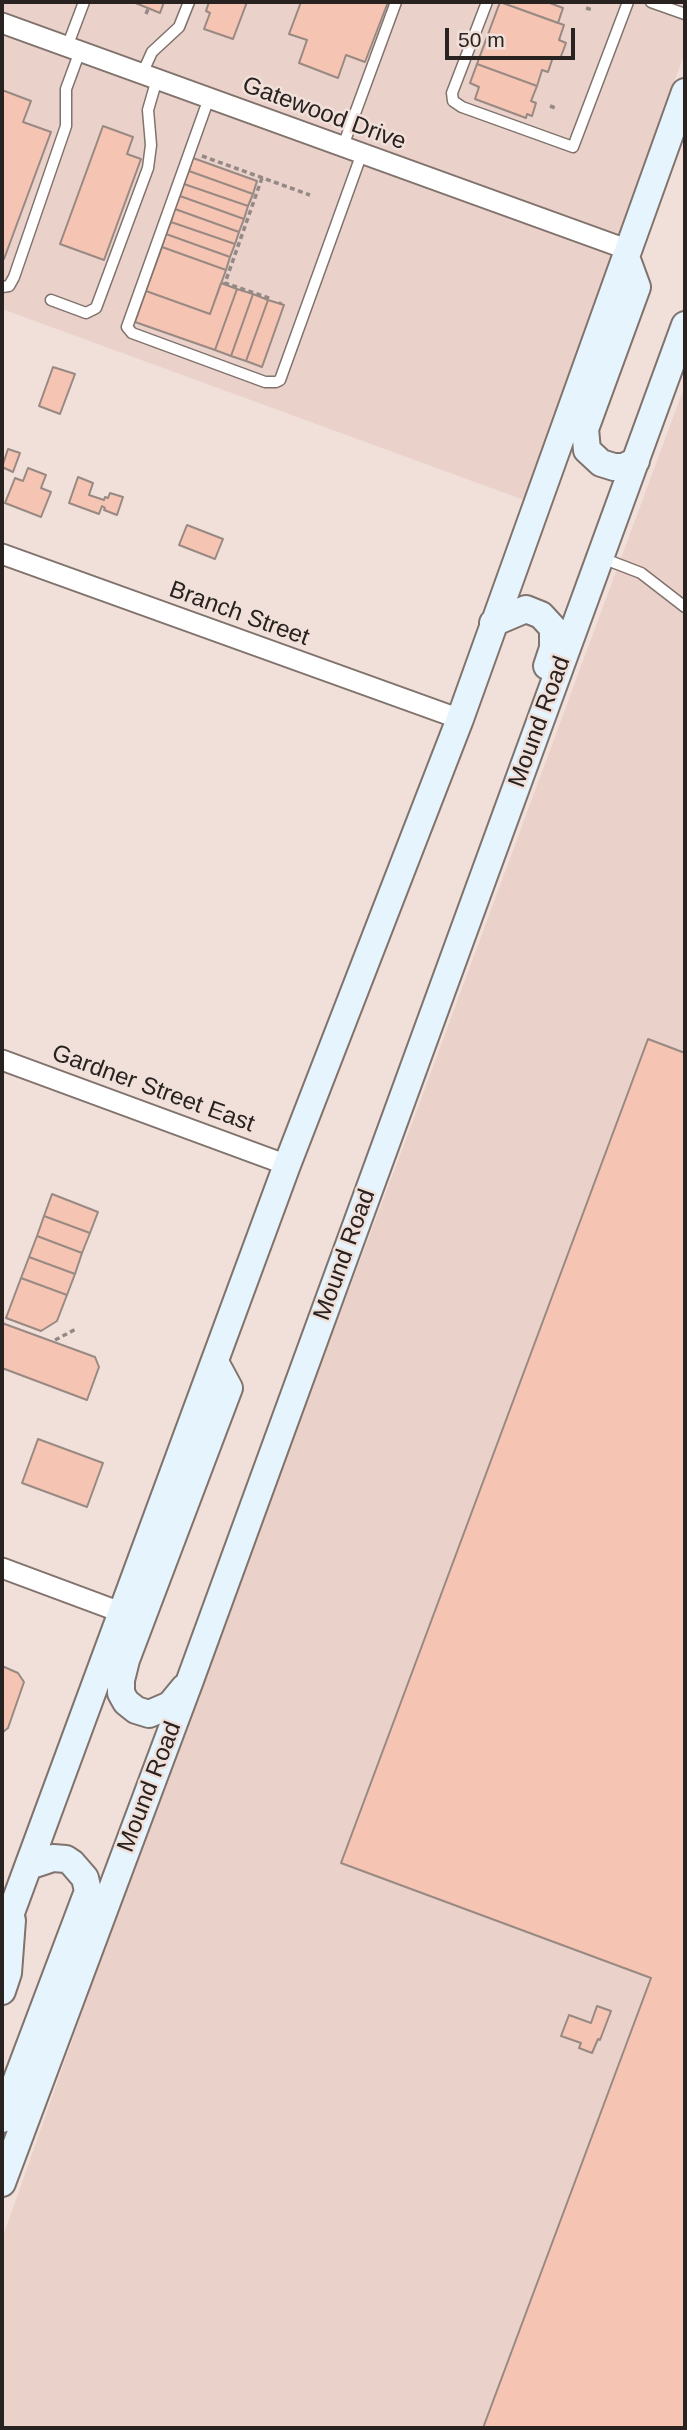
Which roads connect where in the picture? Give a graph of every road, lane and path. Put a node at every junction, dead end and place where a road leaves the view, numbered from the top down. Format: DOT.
graph roads {
  1 [pos="84,2"];
  2 [pos="189,2"];
  3 [pos="396,2"];
  4 [pos="487,2"];
  5 [pos="628,2"];
  6 [pos="651,2"];
  7 [pos="586,8"];
  8 [pos="148,9"];
  9 [pos="593,10"];
  10 [pos="685,14"];
  11 [pos="146,15"];
  12 [pos="2,23"];
  13 [pos="74,49"];
  14 [pos="150,77"];
  15 [pos="685,92"];
  16 [pos="209,98"];
  17 [pos="550,106"];
  18 [pos="558,109"];
  19 [pos="352,150"];
  20 [pos="197,154"];
  21 [pos="262,178"];
  22 [pos="310,195"];
  23 [pos="628,253"];
  24 [pos="2,286"];
  25 [pos="272,299"];
  26 [pos="51,300"];
  27 [pos="685,325"];
  28 [pos="636,461"];
  29 [pos="2,554"];
  30 [pos="601,558"];
  31 [pos="685,607"];
  32 [pos="493,623"];
  33 [pos="460,719"];
  34 [pos="438,999"];
  35 [pos="2,1060"];
  36 [pos="287,1165"];
  37 [pos="76,1329"];
  38 [pos="55,1340"];
  39 [pos="215,1362"];
  40 [pos="2,1568"];
  41 [pos="122,1613"];
  42 [pos="189,1683"];
  43 [pos="29,1866"];
  44 [pos="13,1908"];
  45 [pos="2,1937"];
  46 [pos="2,1991"];
  47 [pos="2,2119"];
  48 [pos="2,2183"];
  1 -- 13 [label="lane"];
  2 -- 14 [label="lane"];
  3 -- 19 [label="lane"];
  4 -- 5 [label="lane"];
  6 -- 10 [label="lane"];
  7 -- 9 [label="path"];
  8 -- 11 [label="path"];
  12 -- 13 [label="street, Gatewood Drive"];
  13 -- 14 [label="street, Gatewood Drive"];
  13 -- 24 [label="lane"];
  14 -- 16 [label="street, Gatewood Drive"];
  14 -- 26 [label="lane"];
  15 -- 23 [label="main road"];
  16 -- 19 [label="street, Gatewood Drive"];
  16 -- 19 [label="lane"];
  17 -- 18 [label="path"];
  19 -- 23 [label="street, Gatewood Drive"];
  20 -- 21 [label="path"];
  21 -- 22 [label="path"];
  21 -- 25 [label="path"];
  23 -- 28 [label="main road"];
  23 -- 32 [label="main road"];
  27 -- 28 [label="main road, Mound Road"];
  28 -- 30 [label="main road, Mound Road"];
  29 -- 33 [label="street, Branch Street"];
  30 -- 31 [label="lane"];
  30 -- 34 [label="main road, Mound Road"];
  32 -- 33 [label="main road"];
  32 -- 34 [label="main road"];
  33 -- 36 [label="main road"];
  34 -- 42 [label="main road, Mound Road"];
  35 -- 36 [label="street, Gardner Street East"];
  36 -- 39 [label="main road"];
  37 -- 38 [label="path"];
  39 -- 41 [label="main road"];
  39 -- 42 [label="main road"];
  40 -- 41 [label="street"];
  41 -- 43 [label="main road"];
  42 -- 48 [label="main road, Mound Road"];
  43 -- 44 [label="main road"];
  43 -- 47 [label="main road"];
  44 -- 45 [label="main road"];
  44 -- 46 [label="main road"];
}
